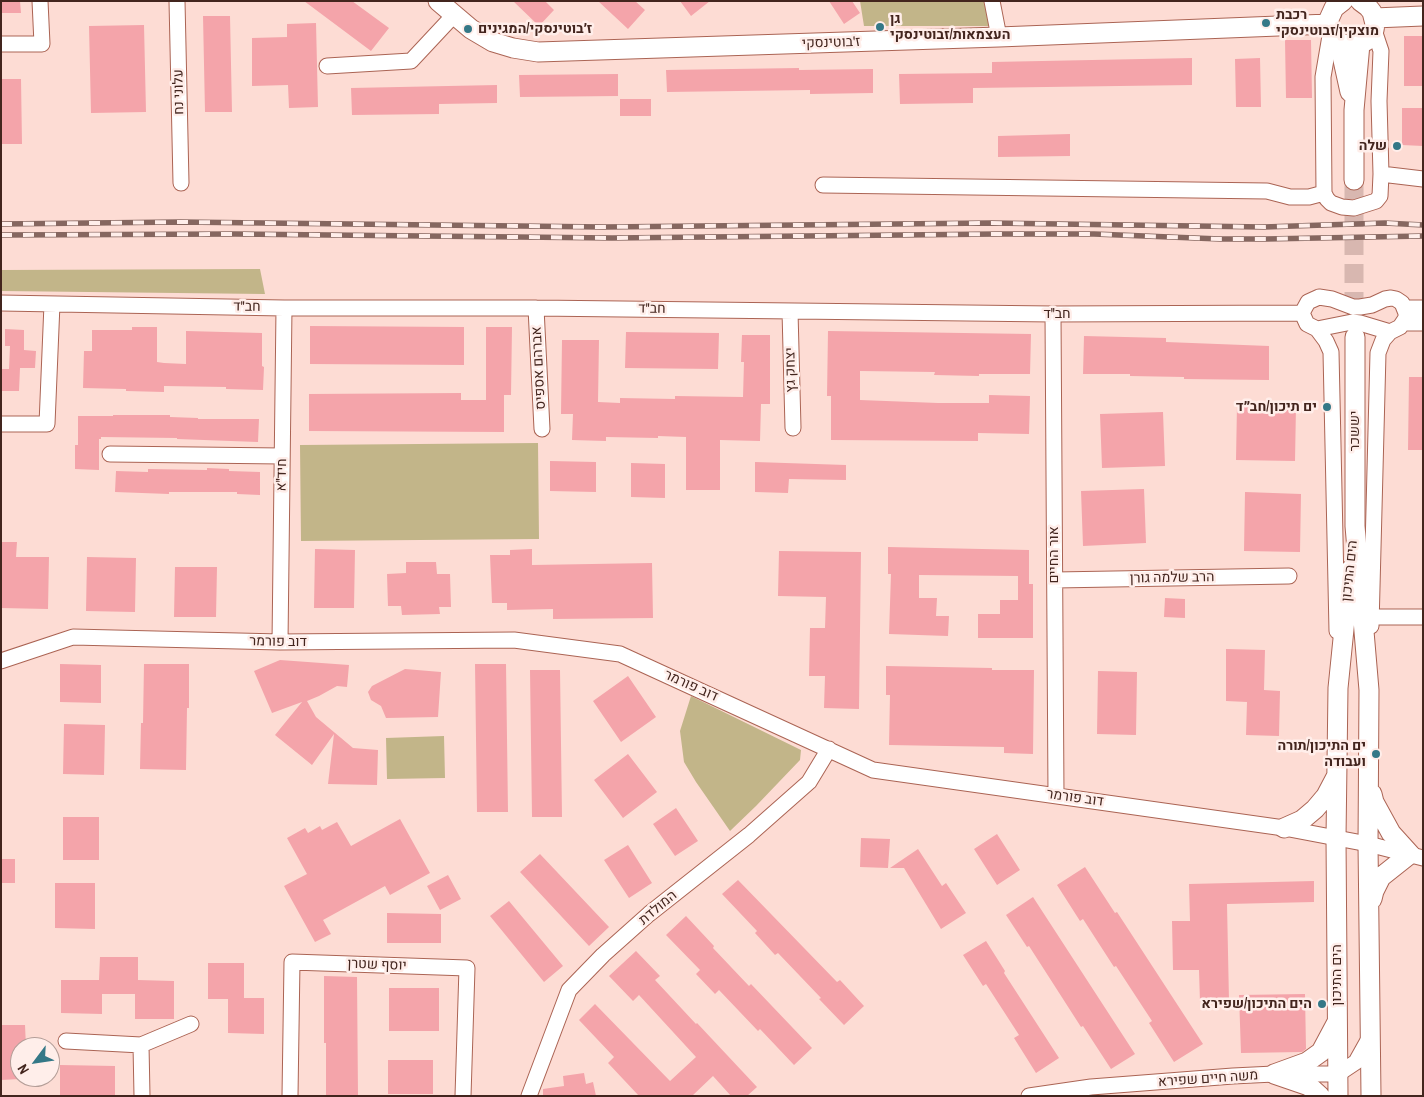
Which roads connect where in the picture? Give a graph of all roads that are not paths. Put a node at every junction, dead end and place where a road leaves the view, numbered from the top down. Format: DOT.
graph roads {
  1 [pos="40,1"];
  2 [pos="177,1"];
  3 [pos="438,1"];
  4 [pos="992,1"];
  5 [pos="1343,1"];
  6 [pos="1369,11"];
  7 [pos="454,15"];
  8 [pos="1423,16"];
  9 [pos="1333,32"];
  10 [pos="999,37"];
  11 [pos="1,44"];
  12 [pos="1360,44"];
  13 [pos="327,66"];
  14 [pos="1354,110"];
  15 [pos="1381,174"];
  16 [pos="1423,179"];
  17 [pos="1354,180"];
  18 [pos="181,183"];
  19 [pos="823,185"];
  20 [pos="1324,193"];
  21 [pos="1,303"];
  22 [pos="52,304"];
  23 [pos="284,308"];
  24 [pos="536,308"];
  25 [pos="1423,308"];
  26 [pos="790,311"];
  27 [pos="1302,313"];
  28 [pos="1053,314"];
  29 [pos="1404,315"];
  30 [pos="1423,323"];
  31 [pos="1317,329"];
  32 [pos="1390,332"];
  33 [pos="1354,337"];
  34 [pos="1,424"];
  35 [pos="793,428"];
  36 [pos="542,429"];
  37 [pos="110,454"];
  38 [pos="282,456"];
  39 [pos="1355,526"];
  40 [pos="1289,576"];
  41 [pos="1054,580"];
  42 [pos="1371,617"];
  43 [pos="1423,617"];
  44 [pos="280,642"];
  45 [pos="1,661"];
  46 [pos="1338,688"];
  47 [pos="1369,690"];
  48 [pos="829,749"];
  49 [pos="1369,770"];
  50 [pos="1337,776"];
  51 [pos="1056,795"];
  52 [pos="1284,828"];
  53 [pos="1336,838"];
  54 [pos="1368,844"];
  55 [pos="1416,856"];
  56 [pos="1369,914"];
  57 [pos="1338,1021"];
  58 [pos="191,1024"];
  59 [pos="1370,1037"];
  60 [pos="66,1041"];
  61 [pos="141,1045"];
  62 [pos="1274,1074"];
  63 [pos="1338,1074"];
  64 [pos="142,1096"];
  65 [pos="290,1096"];
  66 [pos="463,1096"];
  67 [pos="529,1096"];
  68 [pos="1029,1096"];
  69 [pos="1320,1096"];
  70 [pos="1338,1096"];
  71 [pos="1371,1096"];
  1 -- 11 [label="street"];
  2 -- 18 [label="street, עלוני נח"];
  3 -- 7 [label="street, ז'בוטינסקי"];
  4 -- 10 [label="street"];
  5 -- 9 [label="street"];
  6 -- 8 [label="street"];
  6 -- 12 [label="street"];
  6 -- 15 [label="street"];
  7 -- 10 [label="street, ז'בוטינסקי"];
  7 -- 13 [label="street"];
  9 -- 10 [label="street, ז'בוטינסקי"];
  9 -- 12 [label="street, ז'בוטינסקי"];
  9 -- 14 [label="street"];
  9 -- 20 [label="street"];
  12 -- 14 [label="street"];
  14 -- 17 [label="street"];
  15 -- 16 [label="street"];
  15 -- 20 [label="street"];
  19 -- 20 [label="street"];
  21 -- 22 [label="street, חב\"ד"];
  22 -- 23 [label="street, חב\"ד"];
  22 -- 34 [label="street"];
  23 -- 24 [label="street, חב\"ד"];
  23 -- 38 [label="street, חיד\"א"];
  24 -- 26 [label="street, חב\"ד"];
  24 -- 36 [label="street, אברהם אספיס"];
  25 -- 29 [label="street"];
  26 -- 28 [label="street, חב\"ד"];
  26 -- 35 [label="street, יצחק גץ"];
  27 -- 28 [label="street, חב\"ד"];
  27 -- 29 [label="street"];
  27 -- 31 [label="street"];
  28 -- 41 [label="street, אור החיים"];
  29 -- 30 [label="street"];
  29 -- 32 [label="street"];
  31 -- 32 [label="street"];
  31 -- 46 [label="street"];
  32 -- 42 [label="street"];
  33 -- 39 [label="street, יששכר"];
  37 -- 38 [label="street"];
  38 -- 44 [label="street, חיד\"א"];
  39 -- 46 [label="street, הים התיכון"];
  39 -- 47 [label="street, הים התיכון"];
  40 -- 41 [label="street, הרב שלמה גורן"];
  41 -- 51 [label="street, אור החיים"];
  42 -- 43 [label="street"];
  42 -- 47 [label="street"];
  44 -- 45 [label="street, דוב פורמר"];
  44 -- 48 [label="street, דוב פורמר"];
  46 -- 50 [label="street, הים התיכון"];
  47 -- 49 [label="street, הים התיכון"];
  48 -- 51 [label="street, דוב פורמר"];
  48 -- 67 [label="street, המולדת"];
  49 -- 54 [label="street, הים התיכון"];
  49 -- 55 [label="street"];
  50 -- 52 [label="street"];
  50 -- 53 [label="street, הים התיכון"];
  51 -- 52 [label="street, דוב פורמר"];
  52 -- 53 [label="street, דוב פורמר"];
  53 -- 54 [label="street, דוב פורמר"];
  53 -- 57 [label="street, הים התיכון"];
  54 -- 55 [label="street, דוב פורמר"];
  54 -- 56 [label="street, הים התיכון"];
  55 -- 56 [label="street"];
  56 -- 59 [label="street, הים התיכון"];
  57 -- 62 [label="street"];
  57 -- 63 [label="street, הים התיכון"];
  58 -- 61 [label="street"];
  59 -- 63 [label="street"];
  59 -- 71 [label="street, הים התיכון"];
  60 -- 61 [label="street"];
  61 -- 64 [label="street"];
  62 -- 63 [label="street, משה חיים שפירא"];
  62 -- 68 [label="street, משה חיים שפירא"];
  62 -- 69 [label="street"];
  63 -- 70 [label="street, הים התיכון"];
  65 -- 66 [label="street, יוסף שטרן"];
}
